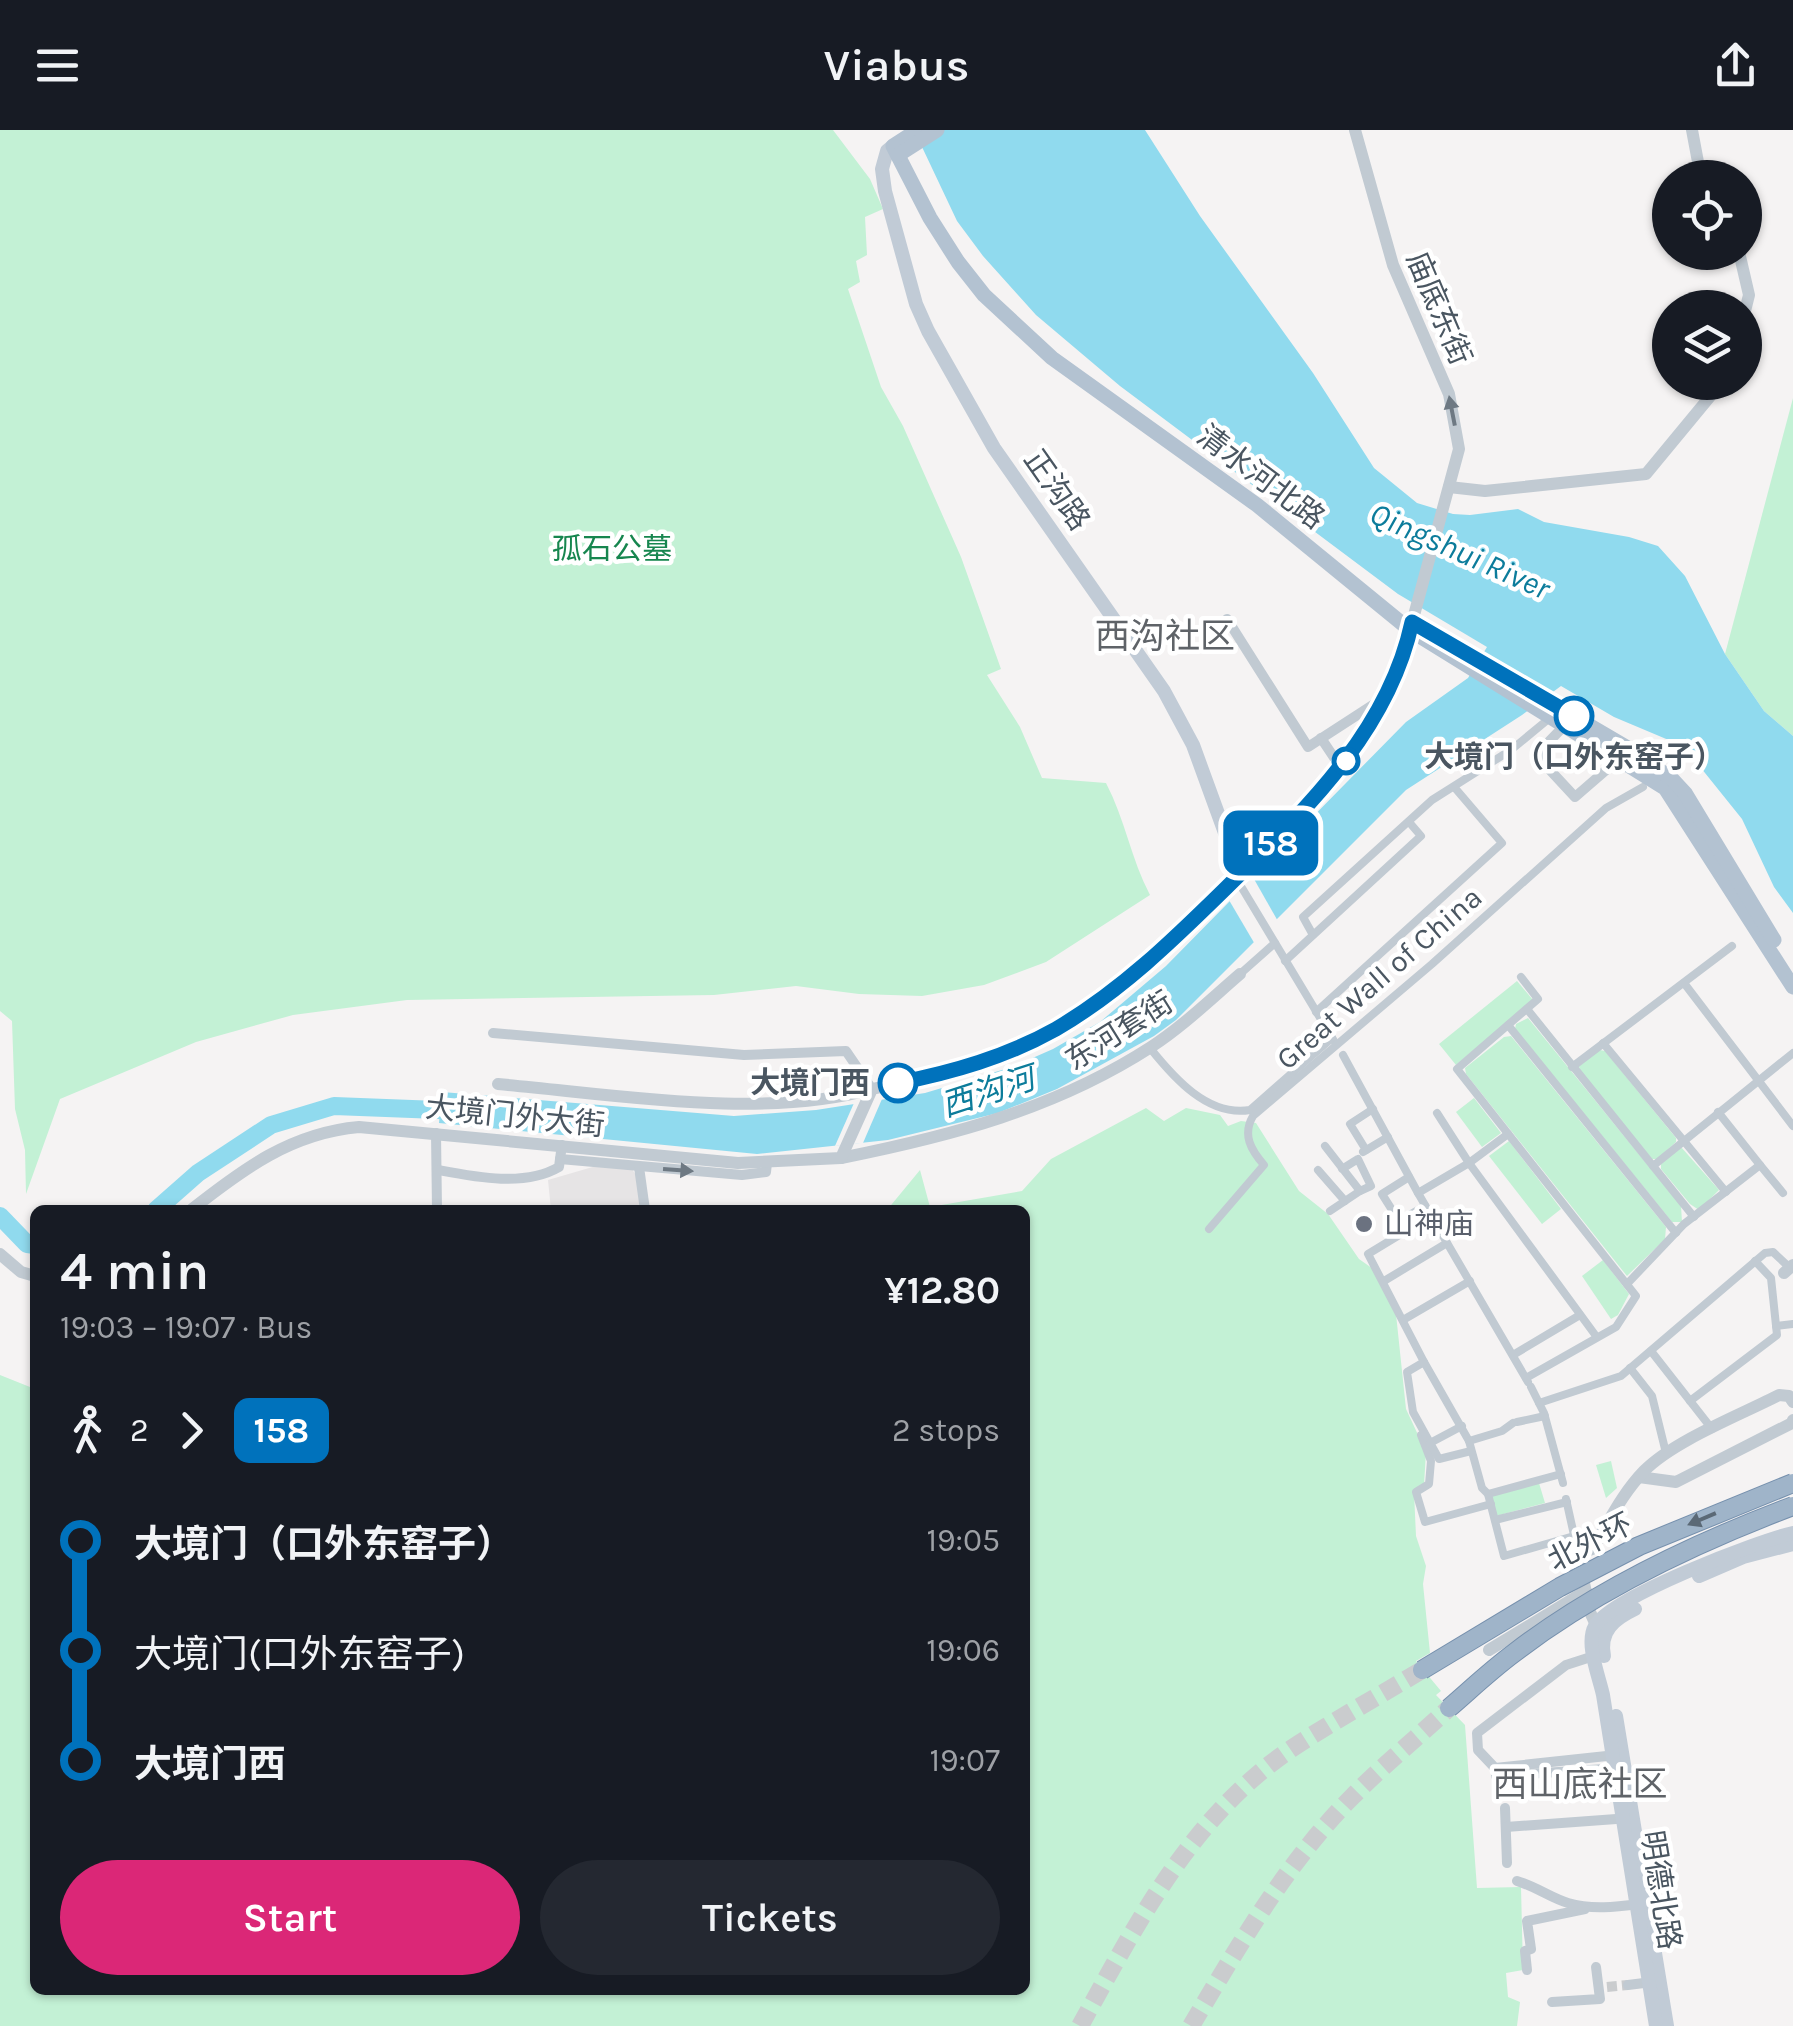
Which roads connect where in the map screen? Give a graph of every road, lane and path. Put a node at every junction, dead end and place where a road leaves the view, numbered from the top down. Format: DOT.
graph roads {
  1 [pos="885,130"];
  2 [pos="937,130"];
  3 [pos="1355,130"];
  4 [pos="1692,130"];
  5 [pos="905,143"];
  6 [pos="1698,160"];
  7 [pos="1707,400"];
  8 [pos="1448,487"];
  9 [pos="1227,619"];
  10 [pos="1412,620"];
  11 [pos="1382,699"];
  12 [pos="1551,713"];
  13 [pos="1321,738"];
  14 [pos="1620,758"];
  15 [pos="1341,768"];
  16 [pos="1643,787"];
  17 [pos="1454,788"];
  18 [pos="1408,822"];
  19 [pos="1241,874"];
  20 [pos="1313,936"];
  21 [pos="1272,938"];
  22 [pos="1732,946"];
  23 [pos="1286,960"];
  24 [pos="1793,968"];
  25 [pos="1240,974"];
  26 [pos="1521,977"];
  27 [pos="1684,982"];
  28 [pos="1793,986"];
  29 [pos="1527,1009"];
  30 [pos="1316,1012"];
  31 [pos="1508,1025"];
  32 [pos="493,1032"];
  33 [pos="1604,1044"];
  34 [pos="1150,1048"];
  35 [pos="1793,1054"];
  36 [pos="1343,1055"];
  37 [pos="1572,1068"];
  38 [pos="1756,1080"];
  39 [pos="498,1084"];
  40 [pos="870,1095"];
  41 [pos="1373,1110"];
  42 [pos="1718,1112"];
  43 [pos="1436,1113"];
  44 [pos="1793,1126"];
  45 [pos="436,1133"];
  46 [pos="1508,1134"];
  47 [pos="1388,1137"];
  48 [pos="1684,1140"];
  49 [pos="1324,1146"];
  50 [pos="1366,1150"];
  51 [pos="561,1152"];
  52 [pos="845,1152"];
  53 [pos="1358,1159"];
  54 [pos="767,1163"];
  55 [pos="1470,1163"];
  56 [pos="1760,1165"];
  57 [pos="1654,1166"];
  58 [pos="639,1167"];
  59 [pos="438,1170"];
  60 [pos="1318,1170"];
  61 [pos="1342,1170"];
  62 [pos="1409,1177"];
  63 [pos="1371,1186"];
  64 [pos="1360,1191"];
  65 [pos="1726,1192"];
  66 [pos="1418,1193"];
  67 [pos="1783,1193"];
  68 [pos="1382,1194"];
  69 [pos="1344,1201"];
  70 [pos="197,1205"];
  71 [pos="436,1205"];
  72 [pos="644,1205"];
  73 [pos="1426,1206"];
  74 [pos="1330,1210"];
  75 [pos="1694,1216"];
  76 [pos="1399,1222"];
  77 [pos="1209,1228"];
  78 [pos="1676,1233"];
  79 [pos="1448,1243"];
  80 [pos="0,1254"];
  81 [pos="1755,1262"];
  82 [pos="1789,1269"];
  83 [pos="30,1275"];
  84 [pos="1384,1280"];
  85 [pos="1470,1281"];
  86 [pos="1627,1284"];
  87 [pos="1580,1315"];
  88 [pos="1403,1320"];
  89 [pos="1793,1324"];
  90 [pos="1776,1326"];
  91 [pos="1596,1336"];
  92 [pos="1651,1351"];
  93 [pos="1513,1355"];
  94 [pos="1424,1362"];
  95 [pos="1630,1368"];
  96 [pos="1528,1382"];
  97 [pos="1690,1401"];
  98 [pos="1793,1402"];
  99 [pos="1539,1403"];
  100 [pos="1545,1416"];
  101 [pos="1793,1420"];
  102 [pos="1420,1425"];
  103 [pos="1462,1426"];
  104 [pos="1712,1430"];
  105 [pos="1468,1440"];
  106 [pos="1430,1442"];
  107 [pos="1472,1451"];
  108 [pos="1666,1453"];
  109 [pos="1435,1460"];
  110 [pos="1638,1477"];
  111 [pos="1793,1484"];
  112 [pos="1489,1499"];
  113 [pos="1793,1506"];
  114 [pos="1495,1520"];
  115 [pos="1793,1533"];
  116 [pos="1574,1536"];
  117 [pos="1793,1544"];
  118 [pos="1578,1554"];
  119 [pos="1586,1591"];
  120 [pos="1600,1628"];
  121 [pos="1489,1650"];
  122 [pos="1599,1655"];
  123 [pos="1422,1670"];
  124 [pos="1449,1708"];
  125 [pos="1618,1761"];
  126 [pos="1496,1776"];
  127 [pos="1505,1808"];
  128 [pos="1627,1818"];
  129 [pos="1506,1827"];
  130 [pos="1507,1863"];
  131 [pos="1516,1881"];
  132 [pos="1640,1904"];
  133 [pos="1591,1908"];
  134 [pos="1596,1966"];
  135 [pos="1527,1970"];
  136 [pos="1654,1982"];
  137 [pos="1628,1985"];
  138 [pos="1552,2002"];
  139 [pos="1656,2026"];
  140 [pos="1667,2026"];
  1 -- 5 [label="main road, 清水河北路"];
  2 -- 5 [label="main road"];
  8 -- 3 [label="street, 庙底东街, one-way"];
  4 -- 6 [label="street"];
  5 -- 10 [label="main road, 清水河北路"];
  5 -- 19 [label="main road, 正沟路"];
  7 -- 8 [label="street"];
  8 -- 10 [label="street, 庙底东街"];
  9 -- 13 [label="street"];
  10 -- 11 [label="street, 庙底东街"];
  10 -- 12 [label="main road, 清水河北路"];
  11 -- 13 [label="street"];
  11 -- 15 [label="street, 庙底东街"];
  12 -- 14 [label="main road, 清水河北路"];
  12 -- 14 [label="street"];
  12 -- 17 [label="street"];
  12 -- 24 [label="main road, 清水河北路"];
  13 -- 15 [label="street"];
  14 -- 28 [label="main road, 清水河北路"];
  15 -- 19 [label="street, 庙底东街"];
  16 -- 77 [label="street, Great Wall of China"];
  17 -- 18 [label="street"];
  17 -- 30 [label="street"];
  18 -- 20 [label="street"];
  18 -- 20 [label="street"];
  19 -- 21 [label="street"];
  19 -- 40 [label="street"];
  20 -- 23 [label="street"];
  21 -- 23 [label="street"];
  21 -- 25 [label="street"];
  22 -- 27 [label="street"];
  23 -- 30 [label="street"];
  25 -- 34 [label="street, 东河套街"];
  26 -- 29 [label="street"];
  27 -- 33 [label="street"];
  27 -- 38 [label="street"];
  29 -- 31 [label="street"];
  29 -- 37 [label="street"];
  30 -- 34 [label="street"];
  31 -- 46 [label="street"];
  31 -- 78 [label="street"];
  32 -- 40 [label="street"];
  33 -- 37 [label="street"];
  33 -- 48 [label="street"];
  34 -- 52 [label="street, 东河套街"];
  35 -- 38 [label="street"];
  36 -- 41 [label="street"];
  37 -- 57 [label="street"];
  38 -- 42 [label="street"];
  38 -- 44 [label="street"];
  39 -- 40 [label="street"];
  40 -- 52 [label="street"];
  41 -- 47 [label="street"];
  41 -- 50 [label="street"];
  42 -- 48 [label="street"];
  42 -- 56 [label="street"];
  43 -- 55 [label="street"];
  45 -- 51 [label="street, 大境门外大街"];
  45 -- 59 [label="street"];
  45 -- 70 [label="street, 大境门外大街"];
  46 -- 55 [label="street"];
  46 -- 86 [label="street"];
  47 -- 50 [label="street"];
  47 -- 62 [label="street"];
  48 -- 57 [label="street"];
  48 -- 65 [label="street"];
  49 -- 61 [label="street"];
  50 -- 53 [label="street"];
  51 -- 54 [label="street, 大境门外大街"];
  51 -- 58 [label="street"];
  51 -- 59 [label="street"];
  52 -- 54 [label="street, 大境门外大街"];
  53 -- 61 [label="street"];
  53 -- 63 [label="street"];
  58 -- 54 [label="street, one-way"];
  55 -- 66 [label="street"];
  55 -- 87 [label="street"];
  56 -- 65 [label="street"];
  56 -- 67 [label="street"];
  57 -- 75 [label="street"];
  58 -- 72 [label="street"];
  59 -- 71 [label="street"];
  60 -- 69 [label="street"];
  61 -- 64 [label="street"];
  62 -- 66 [label="street"];
  62 -- 68 [label="street"];
  63 -- 64 [label="street"];
  63 -- 68 [label="street"];
  64 -- 69 [label="street"];
  65 -- 75 [label="street"];
  66 -- 73 [label="street"];
  68 -- 76 [label="street"];
  69 -- 74 [label="street"];
  73 -- 76 [label="street"];
  73 -- 79 [label="street"];
  75 -- 78 [label="street"];
  76 -- 84 [label="street"];
  78 -- 86 [label="street"];
  79 -- 84 [label="street"];
  79 -- 85 [label="street"];
  80 -- 83 [label="street"];
  81 -- 82 [label="street"];
  81 -- 90 [label="street"];
  81 -- 92 [label="street"];
  84 -- 88 [label="street"];
  85 -- 88 [label="street"];
  85 -- 93 [label="street"];
  86 -- 91 [label="street"];
  87 -- 91 [label="street"];
  87 -- 93 [label="street"];
  88 -- 94 [label="street"];
  89 -- 90 [label="street"];
  90 -- 97 [label="street"];
  91 -- 96 [label="street"];
  92 -- 95 [label="street"];
  92 -- 97 [label="street"];
  93 -- 96 [label="street"];
  94 -- 102 [label="street"];
  94 -- 103 [label="street"];
  95 -- 99 [label="street"];
  95 -- 108 [label="street"];
  96 -- 99 [label="street"];
  97 -- 104 [label="street"];
  98 -- 104 [label="street"];
  99 -- 100 [label="street"];
  100 -- 105 [label="street"];
  100 -- 112 [label="street"];
  101 -- 110 [label="street"];
  102 -- 106 [label="street"];
  102 -- 109 [label="street"];
  103 -- 105 [label="street"];
  103 -- 106 [label="street"];
  104 -- 108 [label="street"];
  105 -- 107 [label="street"];
  106 -- 109 [label="street"];
  107 -- 109 [label="street"];
  107 -- 112 [label="street"];
  108 -- 110 [label="street"];
  109 -- 112 [label="street"];
  110 -- 118 [label="street"];
  111 -- 123 [label="highway, 北外环, one-way, bridge"];
  112 -- 114 [label="street"];
  113 -- 124 [label="highway, 北外环, bridge"];
  114 -- 116 [label="street"];
  114 -- 116 [label="street"];
  115 -- 120 [label="main road"];
  116 -- 118 [label="street"];
  117 -- 120 [label="main road"];
  118 -- 119 [label="street"];
  119 -- 120 [label="street"];
  119 -- 121 [label="street"];
  120 -- 122 [label="main road, 明德北路"];
  122 -- 125 [label="main road, 明德北路"];
  122 -- 125 [label="street"];
  125 -- 126 [label="street"];
  125 -- 128 [label="main road, 明德北路"];
  127 -- 129 [label="street"];
  128 -- 129 [label="street"];
  128 -- 132 [label="main road, 明德北路"];
  129 -- 130 [label="street"];
  131 -- 133 [label="street"];
  132 -- 133 [label="street"];
  132 -- 136 [label="main road, 明德北路"];
  133 -- 135 [label="street"];
  134 -- 138 [label="street"];
  136 -- 137 [label="street"];
  136 -- 139 [label="main road, 明德北路"];
  136 -- 140 [label="main road, 明德北路"];
}
